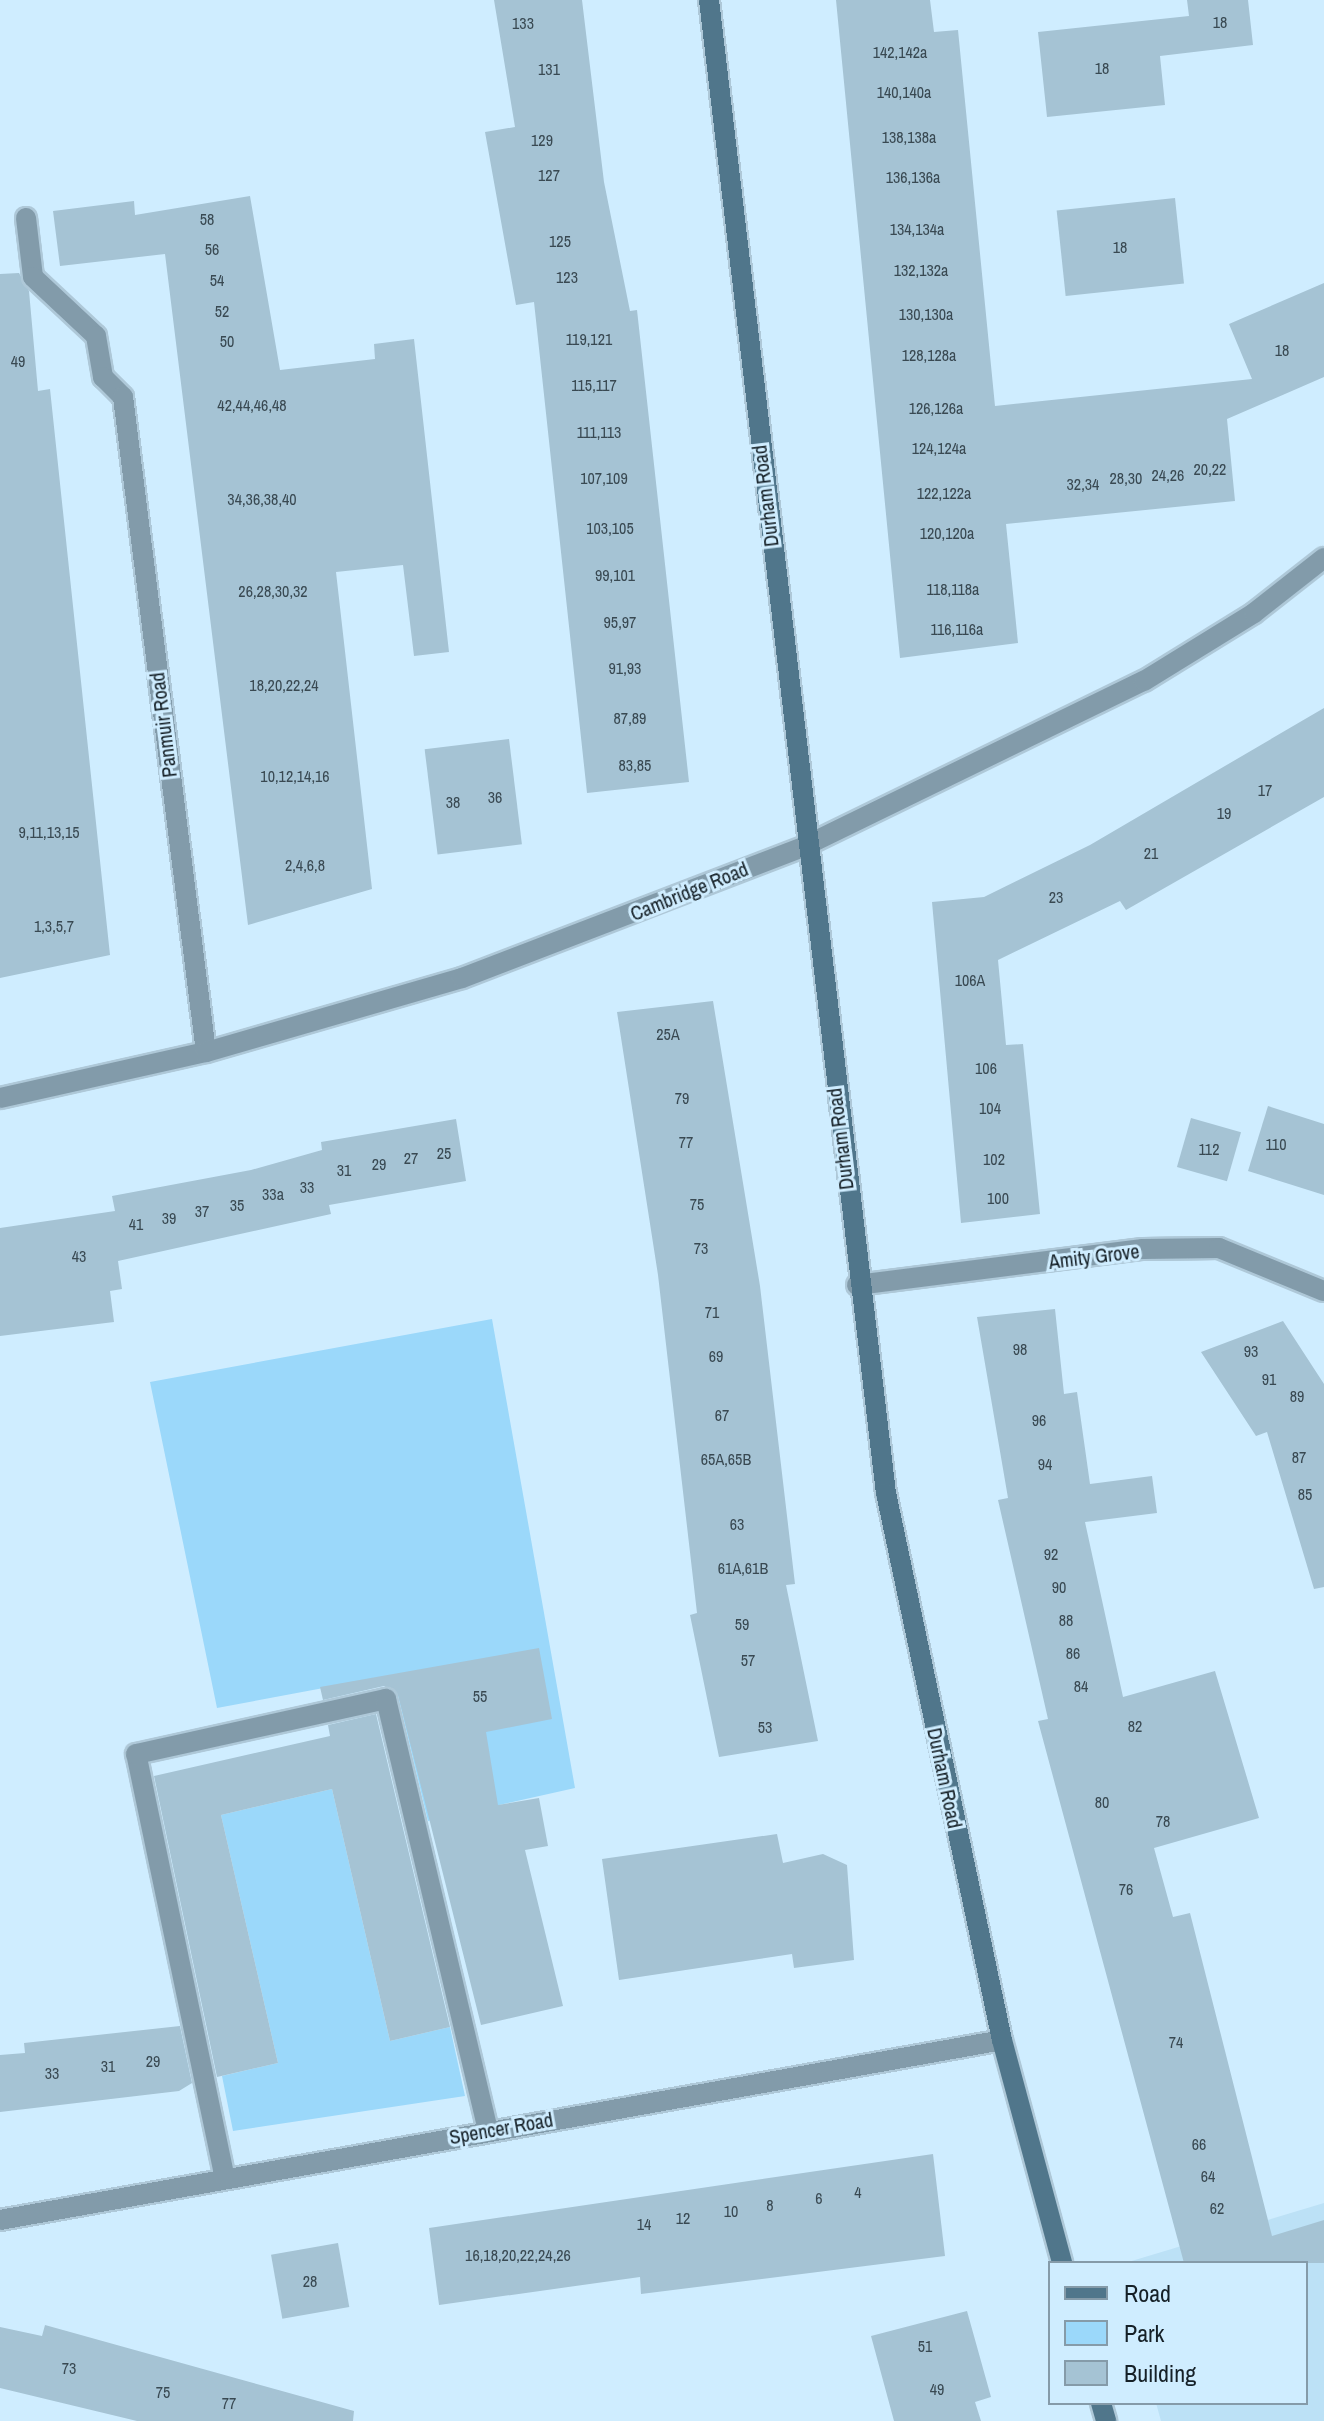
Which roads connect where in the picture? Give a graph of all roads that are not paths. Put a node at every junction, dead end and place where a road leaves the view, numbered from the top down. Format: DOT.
graph roads {
  1 [pos="709,0"];
  2 [pos="26,218"];
  3 [pos="1324,558"];
  4 [pos="805,846"];
  5 [pos="206,1052"];
  6 [pos="0,1098"];
  7 [pos="857,1285"];
  8 [pos="1324,1291"];
  9 [pos="1002,2040"];
  10 [pos="488,2130"];
  11 [pos="225,2179"];
  12 [pos="0,2220"];
  13 [pos="1061,2261"];
  1 -- 4 [label="main road, Durham Road"];
  2 -- 5 [label="street, Panmuir Road"];
  3 -- 4 [label="street, Cambridge Road"];
  4 -- 5 [label="street, Cambridge Road"];
  4 -- 7 [label="main road, Durham Road"];
  5 -- 6 [label="street, Cambridge Road"];
  7 -- 8 [label="street, Amity Grove"];
  7 -- 9 [label="main road, Durham Road"];
  9 -- 10 [label="street, Spencer Road"];
  9 -- 13 [label="main road, Durham Road"];
  10 -- 11 [label="street, Spencer Road"];
  10 -- 11 [label="street"];
  11 -- 12 [label="street, Spencer Road"];
}
